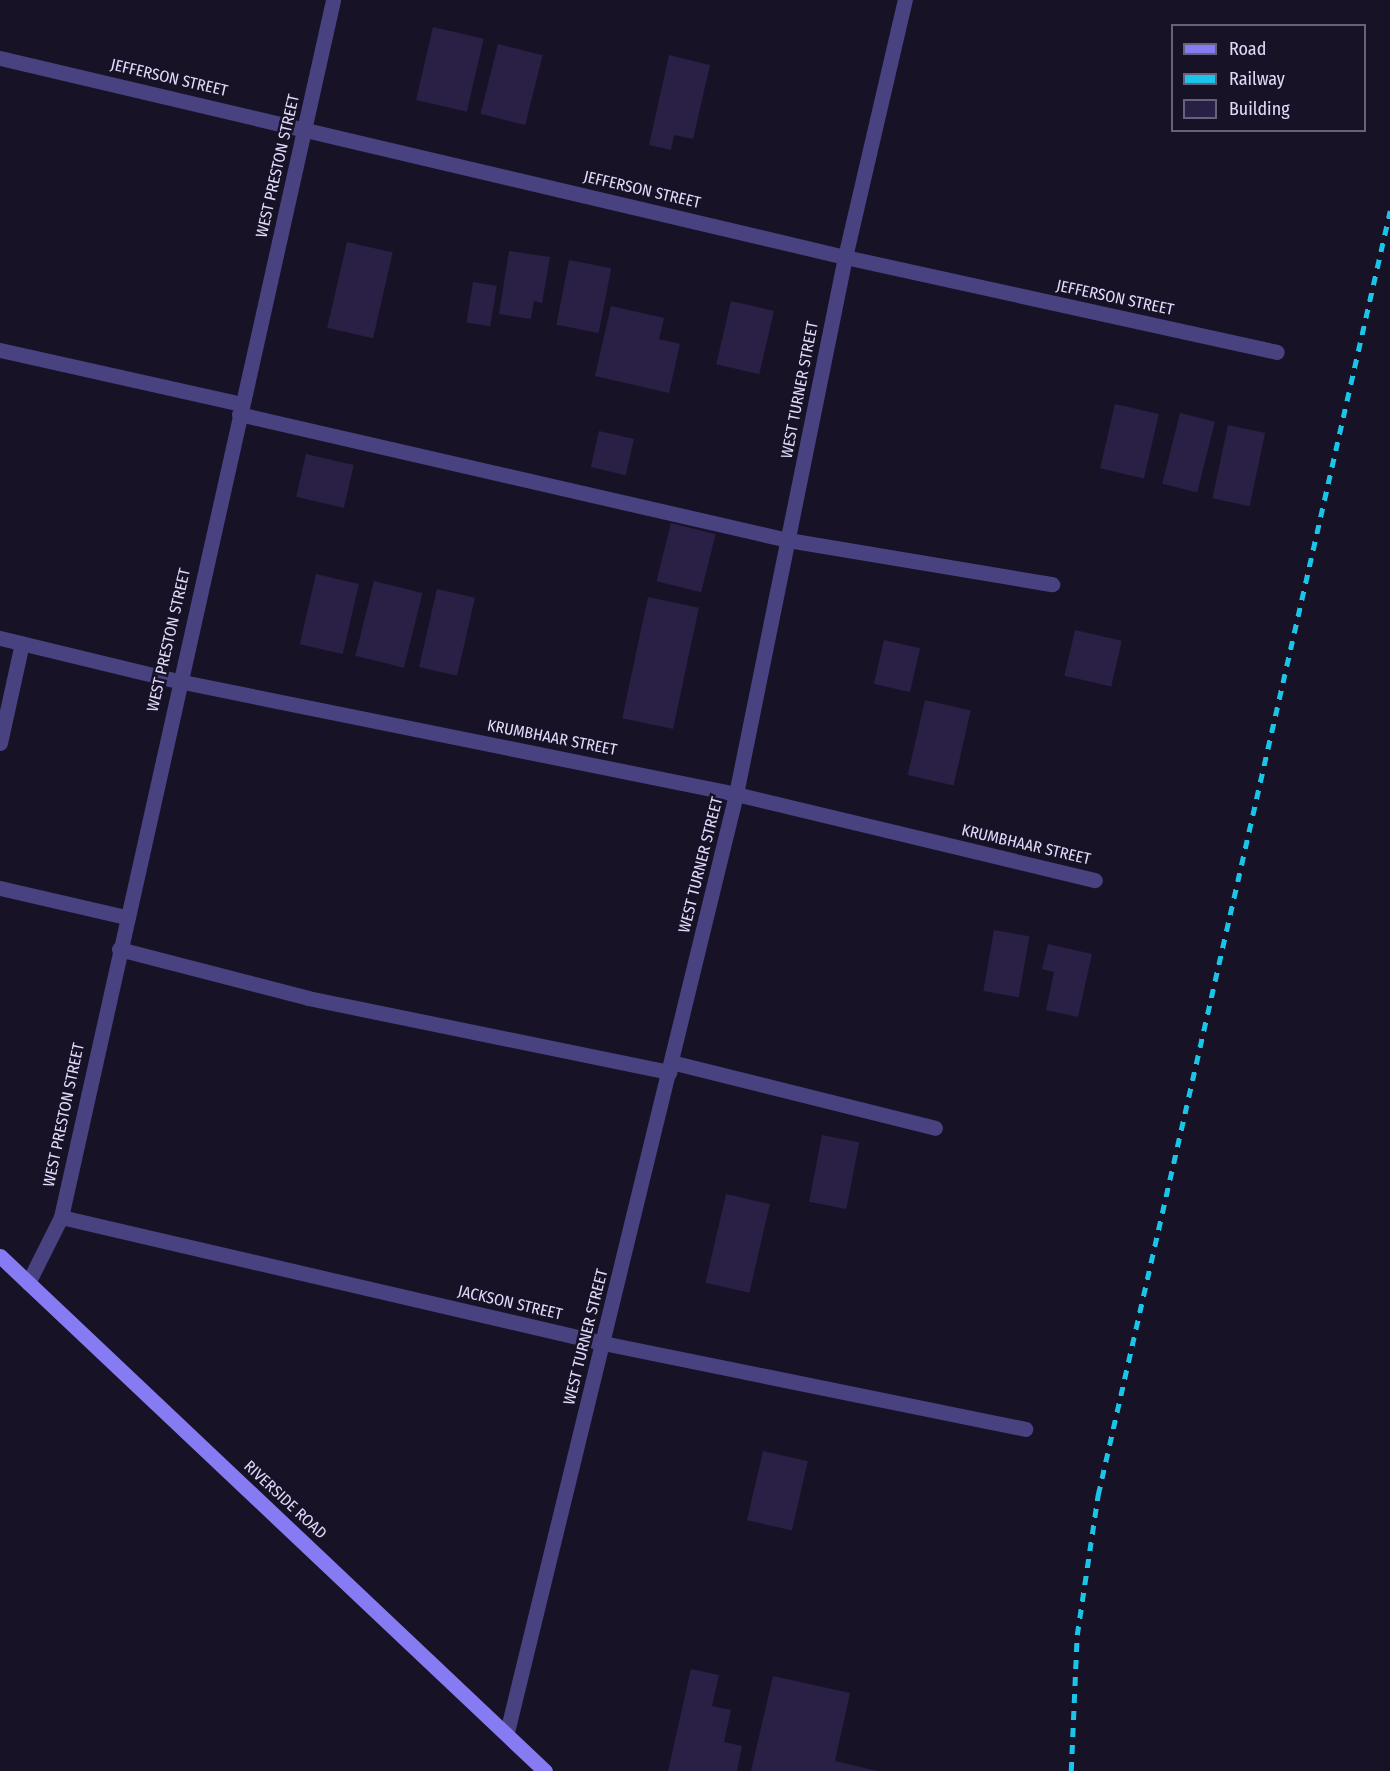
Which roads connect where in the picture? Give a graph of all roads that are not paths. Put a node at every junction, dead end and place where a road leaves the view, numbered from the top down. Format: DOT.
graph roads {
  1 [pos="333,0"];
  2 [pos="905,0"];
  3 [pos="0,58"];
  4 [pos="306,128"];
  5 [pos="845,257"];
  6 [pos="0,350"];
  7 [pos="1277,352"];
  8 [pos="240,409"];
  9 [pos="788,540"];
  10 [pos="1052,584"];
  11 [pos="0,638"];
  12 [pos="22,643"];
  13 [pos="178,681"];
  14 [pos="0,743"];
  15 [pos="736,794"];
  16 [pos="1095,880"];
  17 [pos="0,888"];
  18 [pos="126,917"];
  19 [pos="119,949"];
  20 [pos="670,1067"];
  21 [pos="935,1128"];
  22 [pos="61,1216"];
  23 [pos="0,1256"];
  24 [pos="28,1283"];
  25 [pos="603,1343"];
  26 [pos="1024,1429"];
  27 [pos="507,1732"];
  28 [pos="545,1771"];
  1 -- 4 [label="street, WEST PRESTON STREET"];
  2 -- 5 [label="street, WEST TURNER STREET"];
  3 -- 4 [label="street, JEFFERSON STREET"];
  4 -- 5 [label="street, JEFFERSON STREET"];
  4 -- 8 [label="street, WEST PRESTON STREET"];
  5 -- 7 [label="street, JEFFERSON STREET"];
  5 -- 9 [label="street, WEST TURNER STREET"];
  6 -- 8 [label="street"];
  8 -- 9 [label="street"];
  8 -- 13 [label="street, WEST PRESTON STREET"];
  9 -- 10 [label="street"];
  9 -- 15 [label="street, WEST TURNER STREET"];
  11 -- 12 [label="street, KRUMBHAAR STREET"];
  12 -- 13 [label="street, KRUMBHAAR STREET"];
  12 -- 14 [label="street"];
  13 -- 15 [label="street, KRUMBHAAR STREET"];
  13 -- 18 [label="street, WEST PRESTON STREET"];
  15 -- 16 [label="street, KRUMBHAAR STREET"];
  15 -- 20 [label="street, WEST TURNER STREET"];
  17 -- 18 [label="street"];
  18 -- 19 [label="street, WEST PRESTON STREET"];
  19 -- 20 [label="street"];
  19 -- 22 [label="street, WEST PRESTON STREET"];
  20 -- 21 [label="street"];
  20 -- 25 [label="street, WEST TURNER STREET"];
  22 -- 24 [label="street, WEST PRESTON STREET"];
  22 -- 25 [label="street, JACKSON STREET"];
  23 -- 24 [label="main road, RIVERSIDE ROAD"];
  24 -- 27 [label="main road, RIVERSIDE ROAD"];
  25 -- 26 [label="street, JACKSON STREET"];
  25 -- 27 [label="street, WEST TURNER STREET"];
  27 -- 28 [label="main road, RIVERSIDE ROAD"];
}
